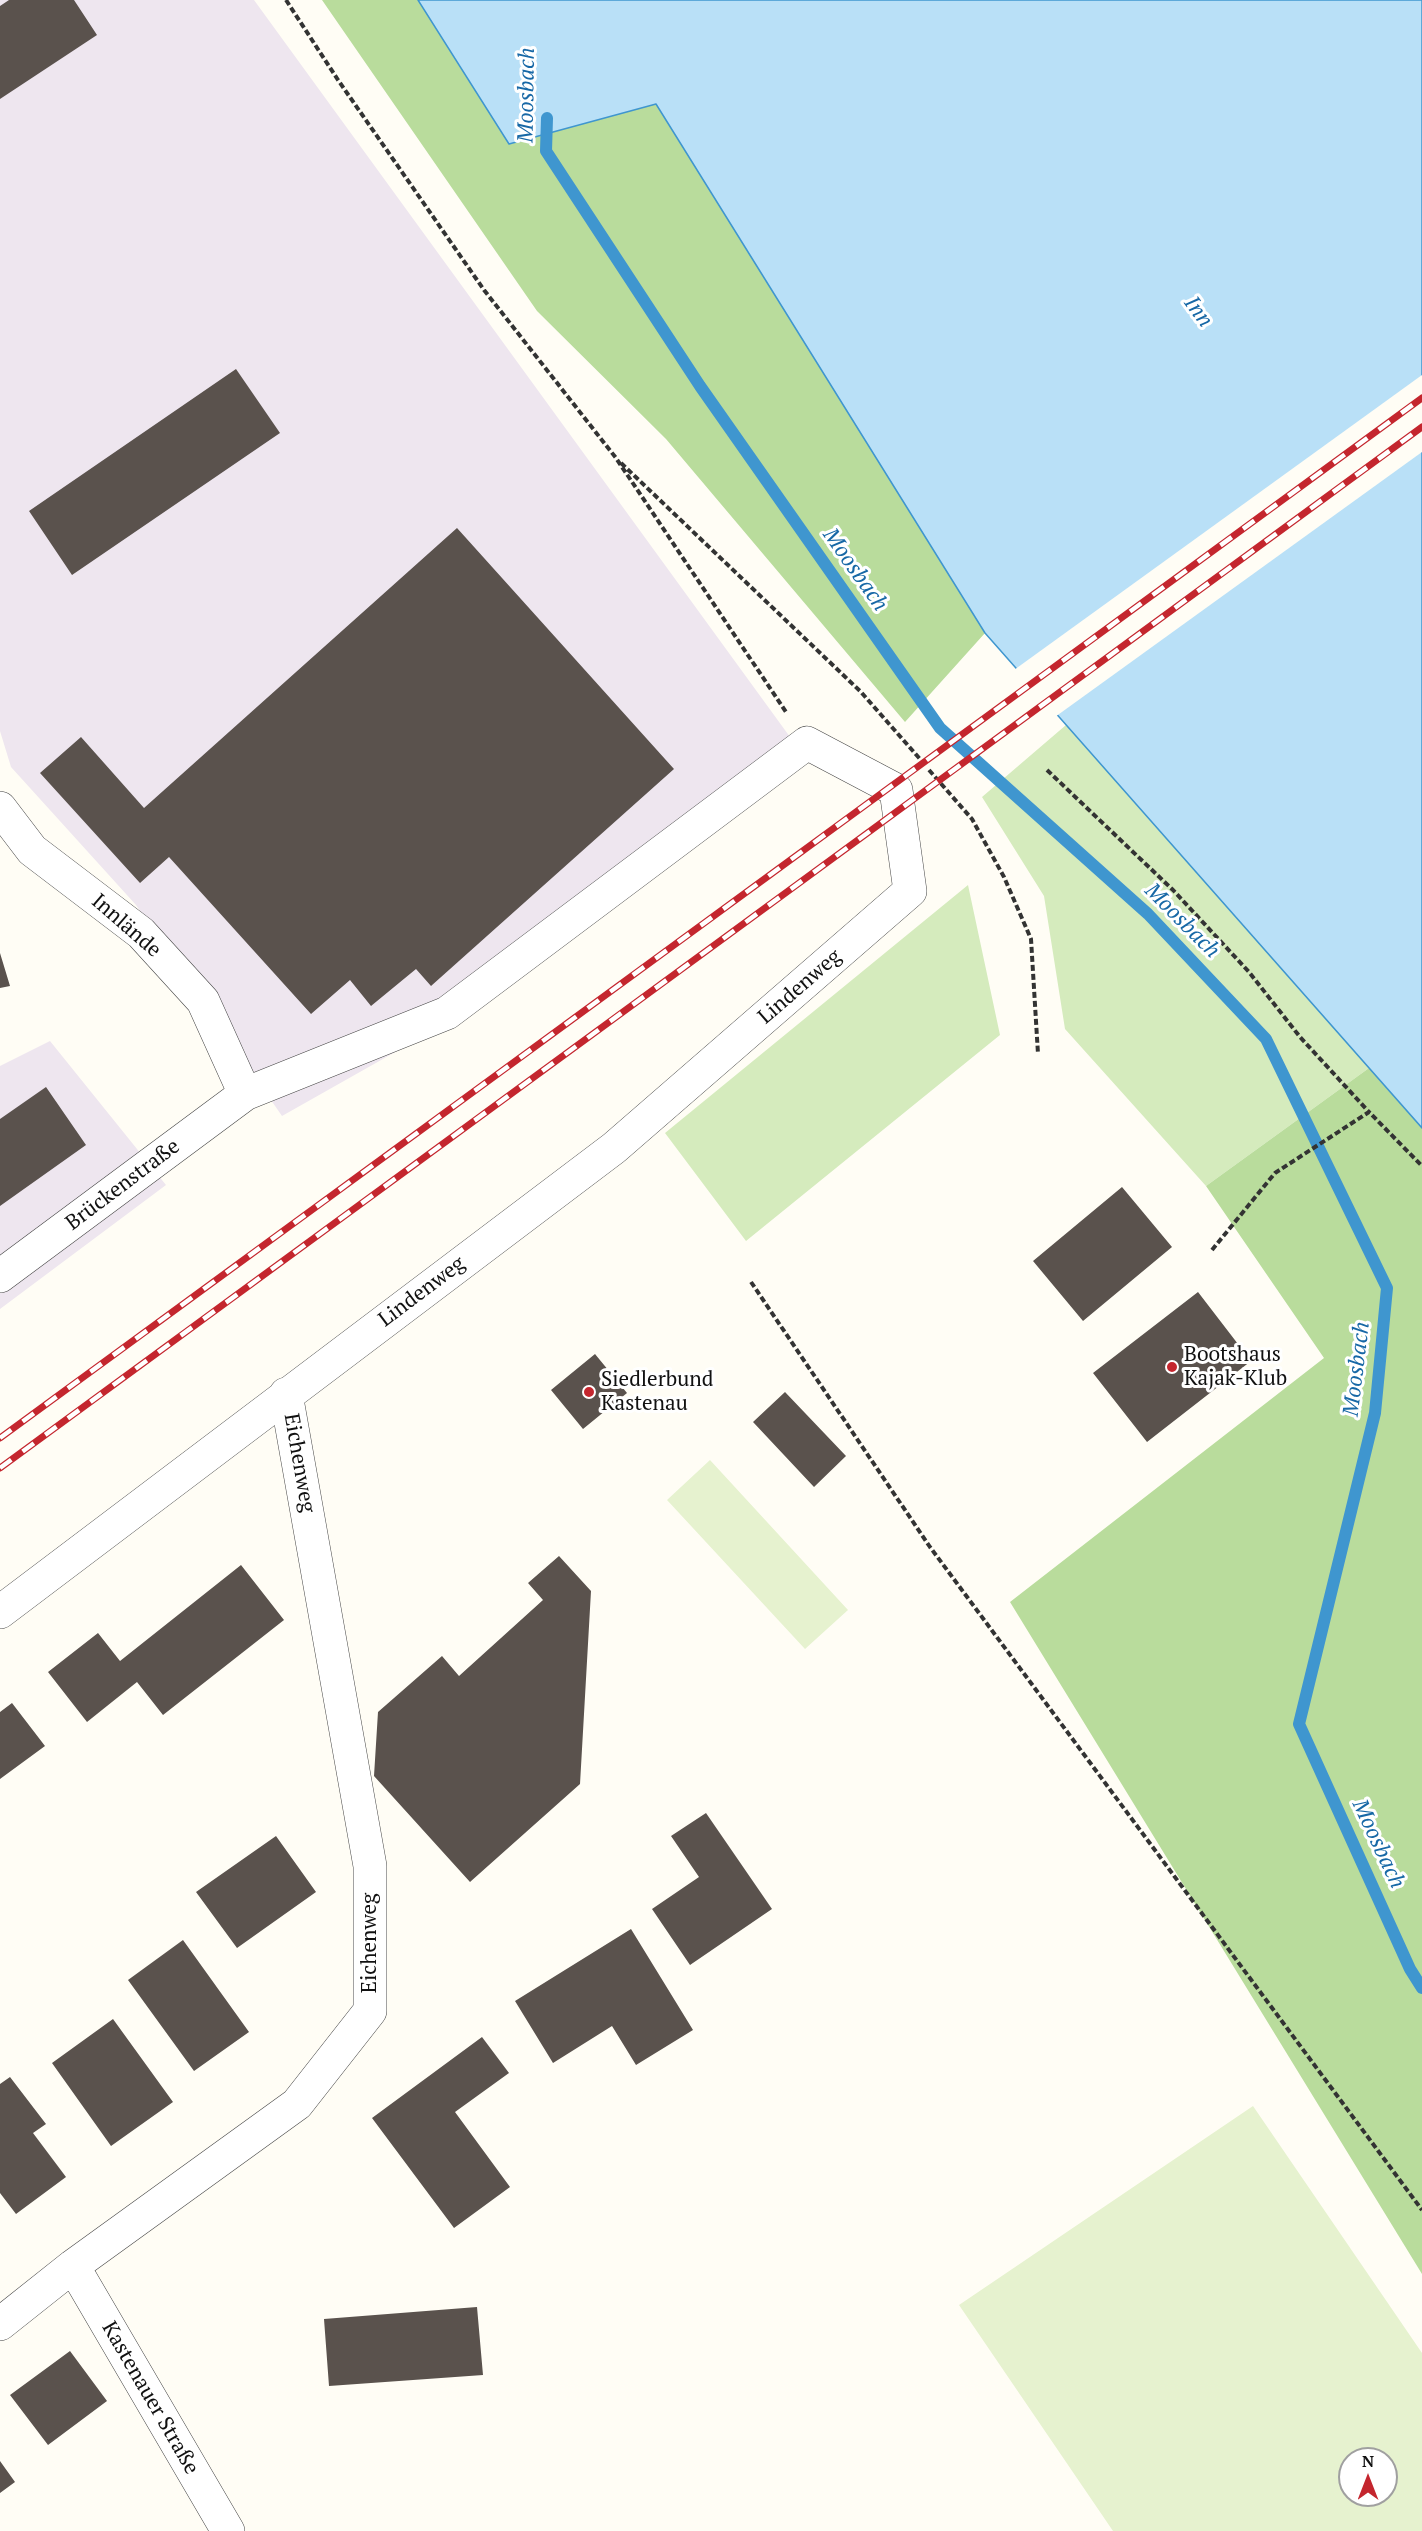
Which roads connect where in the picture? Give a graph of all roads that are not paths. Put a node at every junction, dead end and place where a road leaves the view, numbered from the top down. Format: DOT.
graph roads {
  1 [pos="0,808"];
  2 [pos="245,1094"];
  3 [pos="0,1276"];
  4 [pos="286,1394"];
  5 [pos="0,1612"];
  6 [pos="73,2266"];
  7 [pos="0,2324"];
  8 [pos="228,2531"];
  1 -- 2 [label="street, Innlände"];
  2 -- 3 [label="street, Brückenstraße"];
  2 -- 4 [label="street, Lindenweg"];
  4 -- 5 [label="street, Lindenweg"];
  4 -- 6 [label="street, Eichenweg"];
  6 -- 7 [label="street, Eichenweg"];
  6 -- 8 [label="street, Kastenauer Straße"];
}
